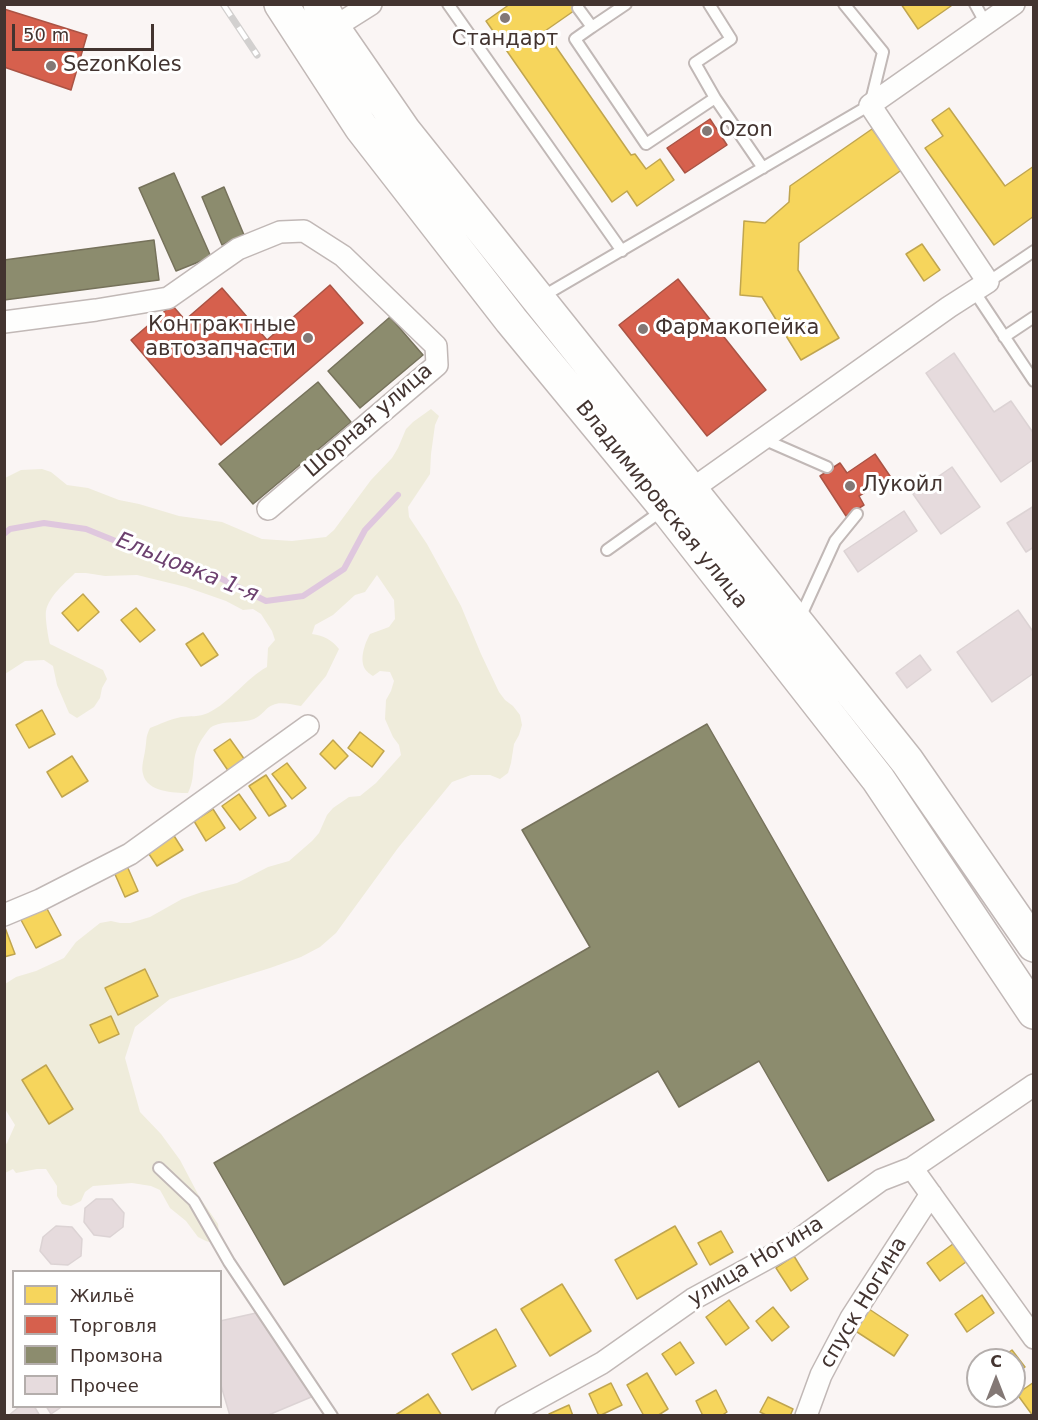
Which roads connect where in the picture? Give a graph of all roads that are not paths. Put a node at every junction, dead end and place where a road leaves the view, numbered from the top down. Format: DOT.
graph roads {
  1 [pos="281,4"];
  2 [pos="371,4"];
  3 [pos="448,4"];
  4 [pos="626,4"];
  5 [pos="709,4"];
  6 [pos="844,4"];
  7 [pos="975,4"];
  8 [pos="1014,4"];
  9 [pos="578,8"];
  10 [pos="327,16"];
  11 [pos="986,24"];
  12 [pos="592,27"];
  13 [pos="716,98"];
  14 [pos="870,105"];
  15 [pos="763,168"];
  16 [pos="622,251"];
  17 [pos="1034,251"];
  18 [pos="981,286"];
  19 [pos="538,299"];
  20 [pos="1034,317"];
  21 [pos="4,322"];
  22 [pos="1004,337"];
  23 [pos="1034,381"];
  24 [pos="763,439"];
  25 [pos="827,467"];
  26 [pos="679,499"];
  27 [pos="268,509"];
  28 [pos="857,514"];
  29 [pos="607,550"];
  30 [pos="797,623"];
  31 [pos="308,726"];
  32 [pos="4,915"];
  33 [pos="1034,945"];
  34 [pos="1034,1012"];
  35 [pos="1034,1085"];
  36 [pos="159,1168"];
  37 [pos="912,1168"];
  38 [pos="931,1194"];
  39 [pos="1034,1338"];
  40 [pos="332,1416"];
  41 [pos="506,1416"];
  42 [pos="806,1416"];
  1 -- 26 [label="main road, Владимировская улица"];
  2 -- 10 [label="street"];
  3 -- 16 [label="lane"];
  4 -- 12 [label="lane"];
  5 -- 13 [label="lane"];
  6 -- 14 [label="lane"];
  7 -- 11 [label="lane"];
  8 -- 11 [label="street"];
  9 -- 12 [label="lane"];
  10 -- 19 [label="main road, Владимировская улица"];
  11 -- 14 [label="street"];
  12 -- 13 [label="lane"];
  13 -- 15 [label="lane"];
  14 -- 15 [label="lane"];
  14 -- 18 [label="street"];
  15 -- 16 [label="lane"];
  16 -- 19 [label="lane"];
  17 -- 18 [label="lane"];
  18 -- 22 [label="lane"];
  18 -- 24 [label="street"];
  19 -- 26 [label="main road, Владимировская улица"];
  20 -- 22 [label="lane"];
  21 -- 27 [label="street, Шорная улица"];
  22 -- 23 [label="lane"];
  24 -- 25 [label="lane"];
  24 -- 26 [label="street"];
  26 -- 29 [label="lane"];
  26 -- 30 [label="main road, Владимировская улица"];
  26 -- 34 [label="main road, Владимировская улица"];
  28 -- 30 [label="lane"];
  30 -- 33 [label="main road, Владимировская улица"];
  31 -- 32 [label="street"];
  35 -- 37 [label="street, улица Ногина"];
  36 -- 40 [label="lane"];
  37 -- 38 [label="street"];
  37 -- 41 [label="street, улица Ногина"];
  38 -- 39 [label="street"];
  38 -- 42 [label="street, спуск Ногина"];
}
